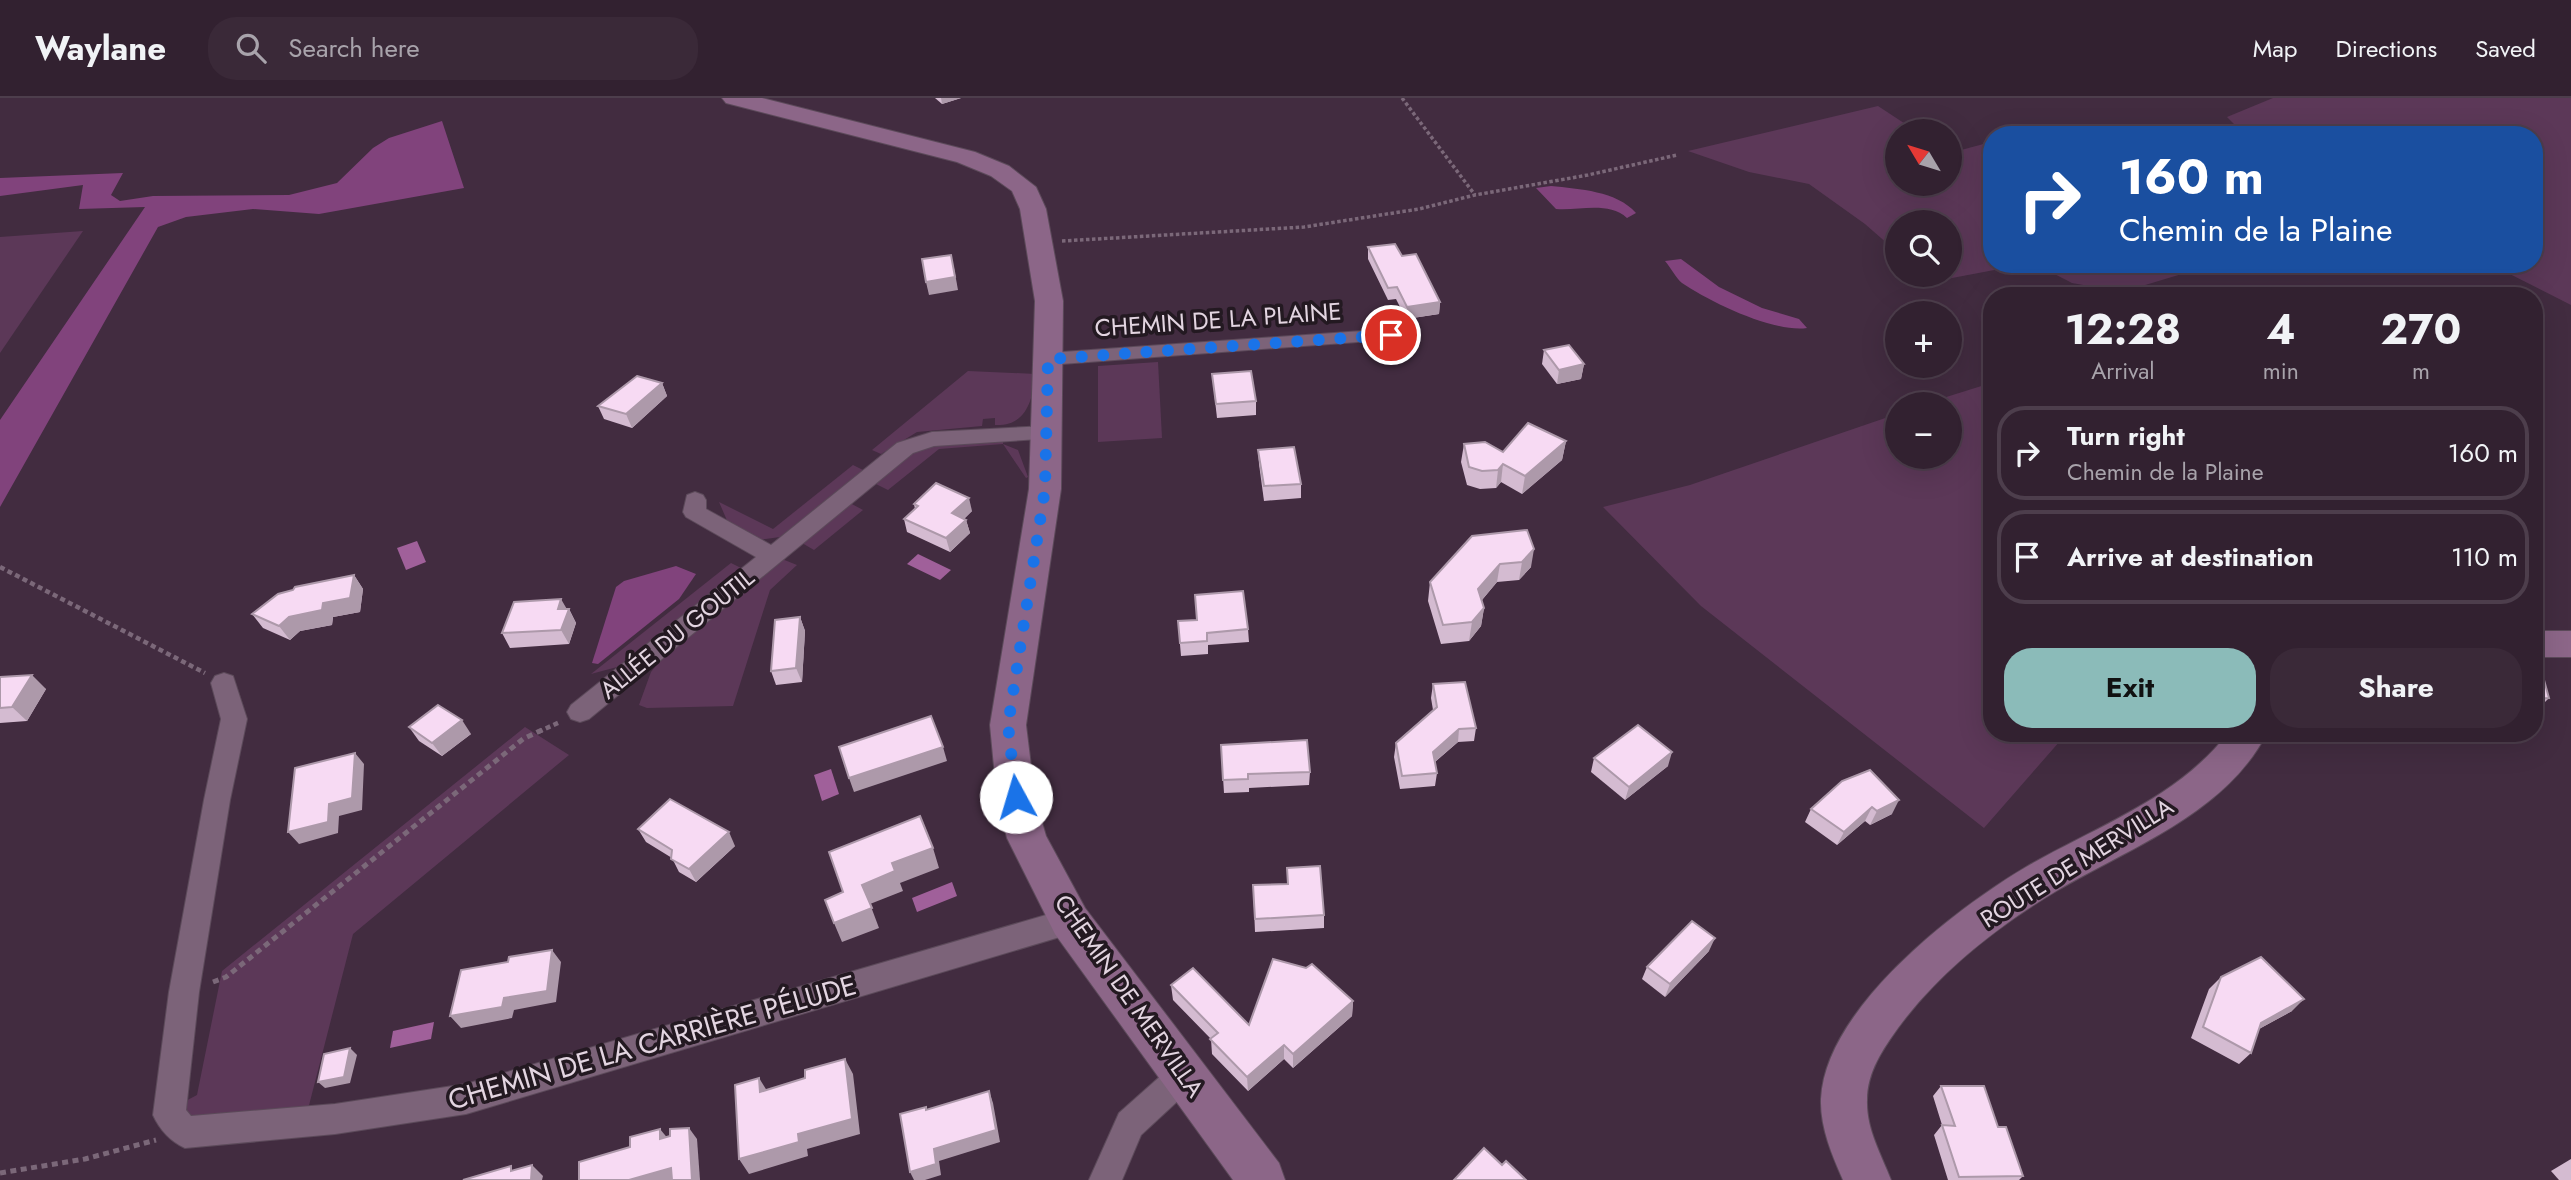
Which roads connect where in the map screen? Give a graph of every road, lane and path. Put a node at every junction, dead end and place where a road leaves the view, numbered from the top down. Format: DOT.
graph roads {
  1 [pos="734,98"];
  2 [pos="1402,98"];
  3 [pos="1677,155"];
  4 [pos="1475,195"];
  5 [pos="1040,242"];
  6 [pos="1391,335"];
  7 [pos="1048,359"];
  8 [pos="1047,433"];
  9 [pos="695,499"];
  10 [pos="773,556"];
  11 [pos="0,567"];
  12 [pos="2571,644"];
  13 [pos="2543,645"];
  14 [pos="224,682"];
  15 [pos="580,712"];
  16 [pos="2242,742"];
  17 [pos="1070,921"];
  18 [pos="184,992"];
  19 [pos="1184,1075"];
  20 [pos="185,1132"];
  21 [pos="0,1173"];
  22 [pos="1105,1180"];
  23 [pos="1262,1180"];
  24 [pos="1868,1180"];
  1 -- 5 [label="street, CHEMIN DE MERVILLA"];
  2 -- 4 [label="path"];
  3 -- 4 [label="path"];
  4 -- 5 [label="path"];
  5 -- 7 [label="street, CHEMIN DE MERVILLA"];
  6 -- 7 [label="street, CHEMIN DE LA PLAINE"];
  7 -- 8 [label="street, CHEMIN DE MERVILLA"];
  8 -- 10 [label="street, ALLÉE DU GOUTIL"];
  8 -- 17 [label="street, CHEMIN DE MERVILLA"];
  9 -- 10 [label="street, ALLÉE DU GOUTIL"];
  10 -- 15 [label="street, ALLÉE DU GOUTIL"];
  11 -- 14 [label="path"];
  12 -- 13 [label="street"];
  14 -- 18 [label="street"];
  15 -- 18 [label="path"];
  16 -- 24 [label="street, ROUTE DE MERVILLA"];
  17 -- 19 [label="street, CHEMIN DE MERVILLA"];
  17 -- 20 [label="street, CHEMIN DE LA CARRIÈRE PÉLUDE"];
  18 -- 20 [label="street"];
  19 -- 22 [label="street"];
  19 -- 23 [label="street, CHEMIN DE MERVILLA"];
  20 -- 21 [label="path"];
}
